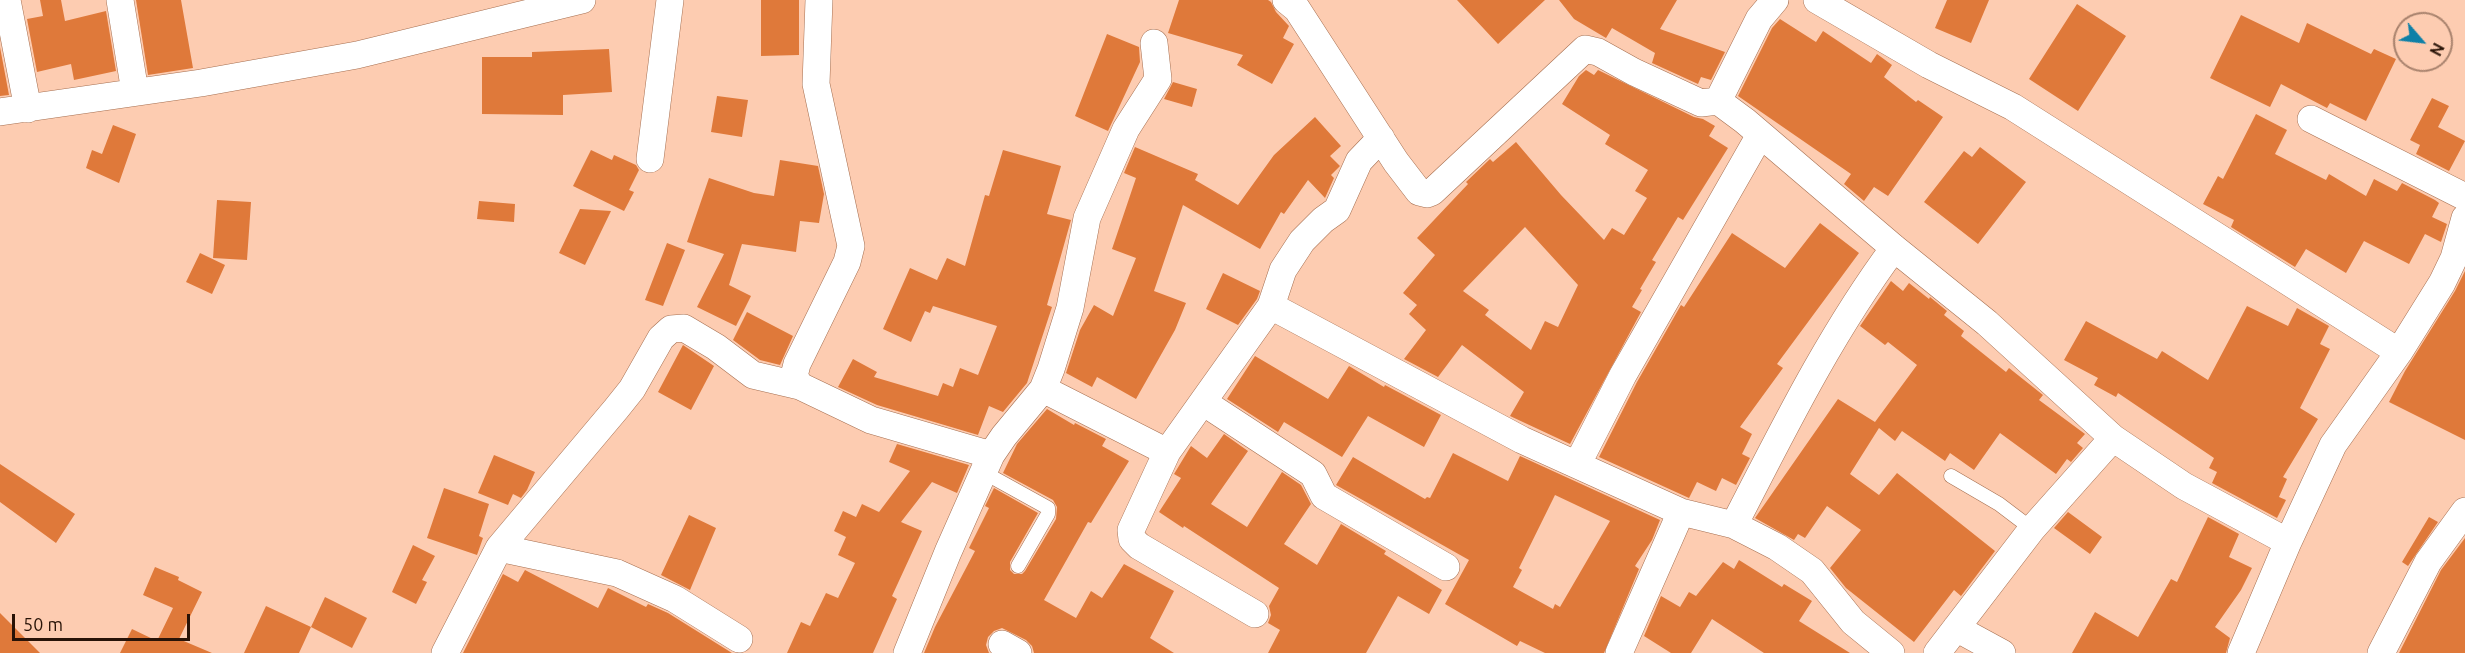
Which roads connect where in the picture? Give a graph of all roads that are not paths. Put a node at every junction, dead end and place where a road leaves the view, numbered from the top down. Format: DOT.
graph roads {
  1 [pos="7,0"];
  2 [pos="120,0"];
  3 [pos="670,0"];
  4 [pos="819,0"];
  5 [pos="1286,0"];
  6 [pos="1817,0"];
  7 [pos="567,2"];
  8 [pos="1763,3"];
  9 [pos="1154,44"];
  10 [pos="135,92"];
  11 [pos="1718,102"];
  12 [pos="27,109"];
  13 [pos="0,112"];
  14 [pos="2311,119"];
  15 [pos="1760,135"];
  16 [pos="1381,138"];
  17 [pos="651,159"];
  18 [pos="2465,196"];
  19 [pos="2465,218"];
  20 [pos="1894,248"];
  21 [pos="1271,306"];
  22 [pos="2399,352"];
  23 [pos="800,386"];
  24 [pos="1043,389"];
  25 [pos="1203,402"];
  26 [pos="2113,438"];
  27 [pos="1167,452"];
  28 [pos="1578,463"];
  29 [pos="987,464"];
  30 [pos="1951,476"];
  31 [pos="2465,511"];
  32 [pos="1682,512"];
  33 [pos="1734,525"];
  34 [pos="2032,529"];
  35 [pos="2288,542"];
  36 [pos="499,548"];
  37 [pos="1018,567"];
  38 [pos="1446,567"];
  39 [pos="1255,614"];
  40 [pos="1956,628"];
  41 [pos="739,639"];
  42 [pos="1626,651"];
  43 [pos="444,653"];
  44 [pos="907,653"];
  45 [pos="1891,653"];
  46 [pos="1937,653"];
  47 [pos="2002,653"];
  48 [pos="2241,653"];
  49 [pos="2381,653"];
  1 -- 12 [label="street"];
  2 -- 10 [label="street"];
  3 -- 17 [label="street"];
  4 -- 23 [label="street"];
  5 -- 16 [label="street"];
  6 -- 22 [label="street"];
  7 -- 10 [label="street"];
  8 -- 11 [label="street"];
  9 -- 24 [label="street"];
  10 -- 12 [label="street"];
  11 -- 15 [label="street"];
  11 -- 16 [label="street"];
  12 -- 13 [label="street"];
  14 -- 18 [label="street"];
  15 -- 20 [label="street"];
  15 -- 28 [label="street"];
  16 -- 21 [label="street"];
  19 -- 22 [label="street"];
  20 -- 26 [label="street"];
  20 -- 33 [label="street"];
  21 -- 25 [label="street"];
  21 -- 28 [label="street"];
  22 -- 35 [label="street"];
  23 -- 29 [label="street"];
  23 -- 36 [label="street"];
  24 -- 27 [label="street"];
  24 -- 29 [label="street"];
  25 -- 27 [label="street"];
  25 -- 38 [label="street"];
  26 -- 34 [label="street"];
  26 -- 35 [label="street"];
  27 -- 39 [label="street"];
  28 -- 32 [label="street"];
  29 -- 37 [label="lane"];
  29 -- 44 [label="street"];
  30 -- 34 [label="lane"];
  31 -- 49 [label="street"];
  32 -- 33 [label="street"];
  32 -- 42 [label="street"];
  33 -- 45 [label="street"];
  34 -- 40 [label="street"];
  35 -- 48 [label="street"];
  36 -- 41 [label="street"];
  36 -- 43 [label="street"];
  40 -- 46 [label="street"];
  40 -- 47 [label="street"];
}
